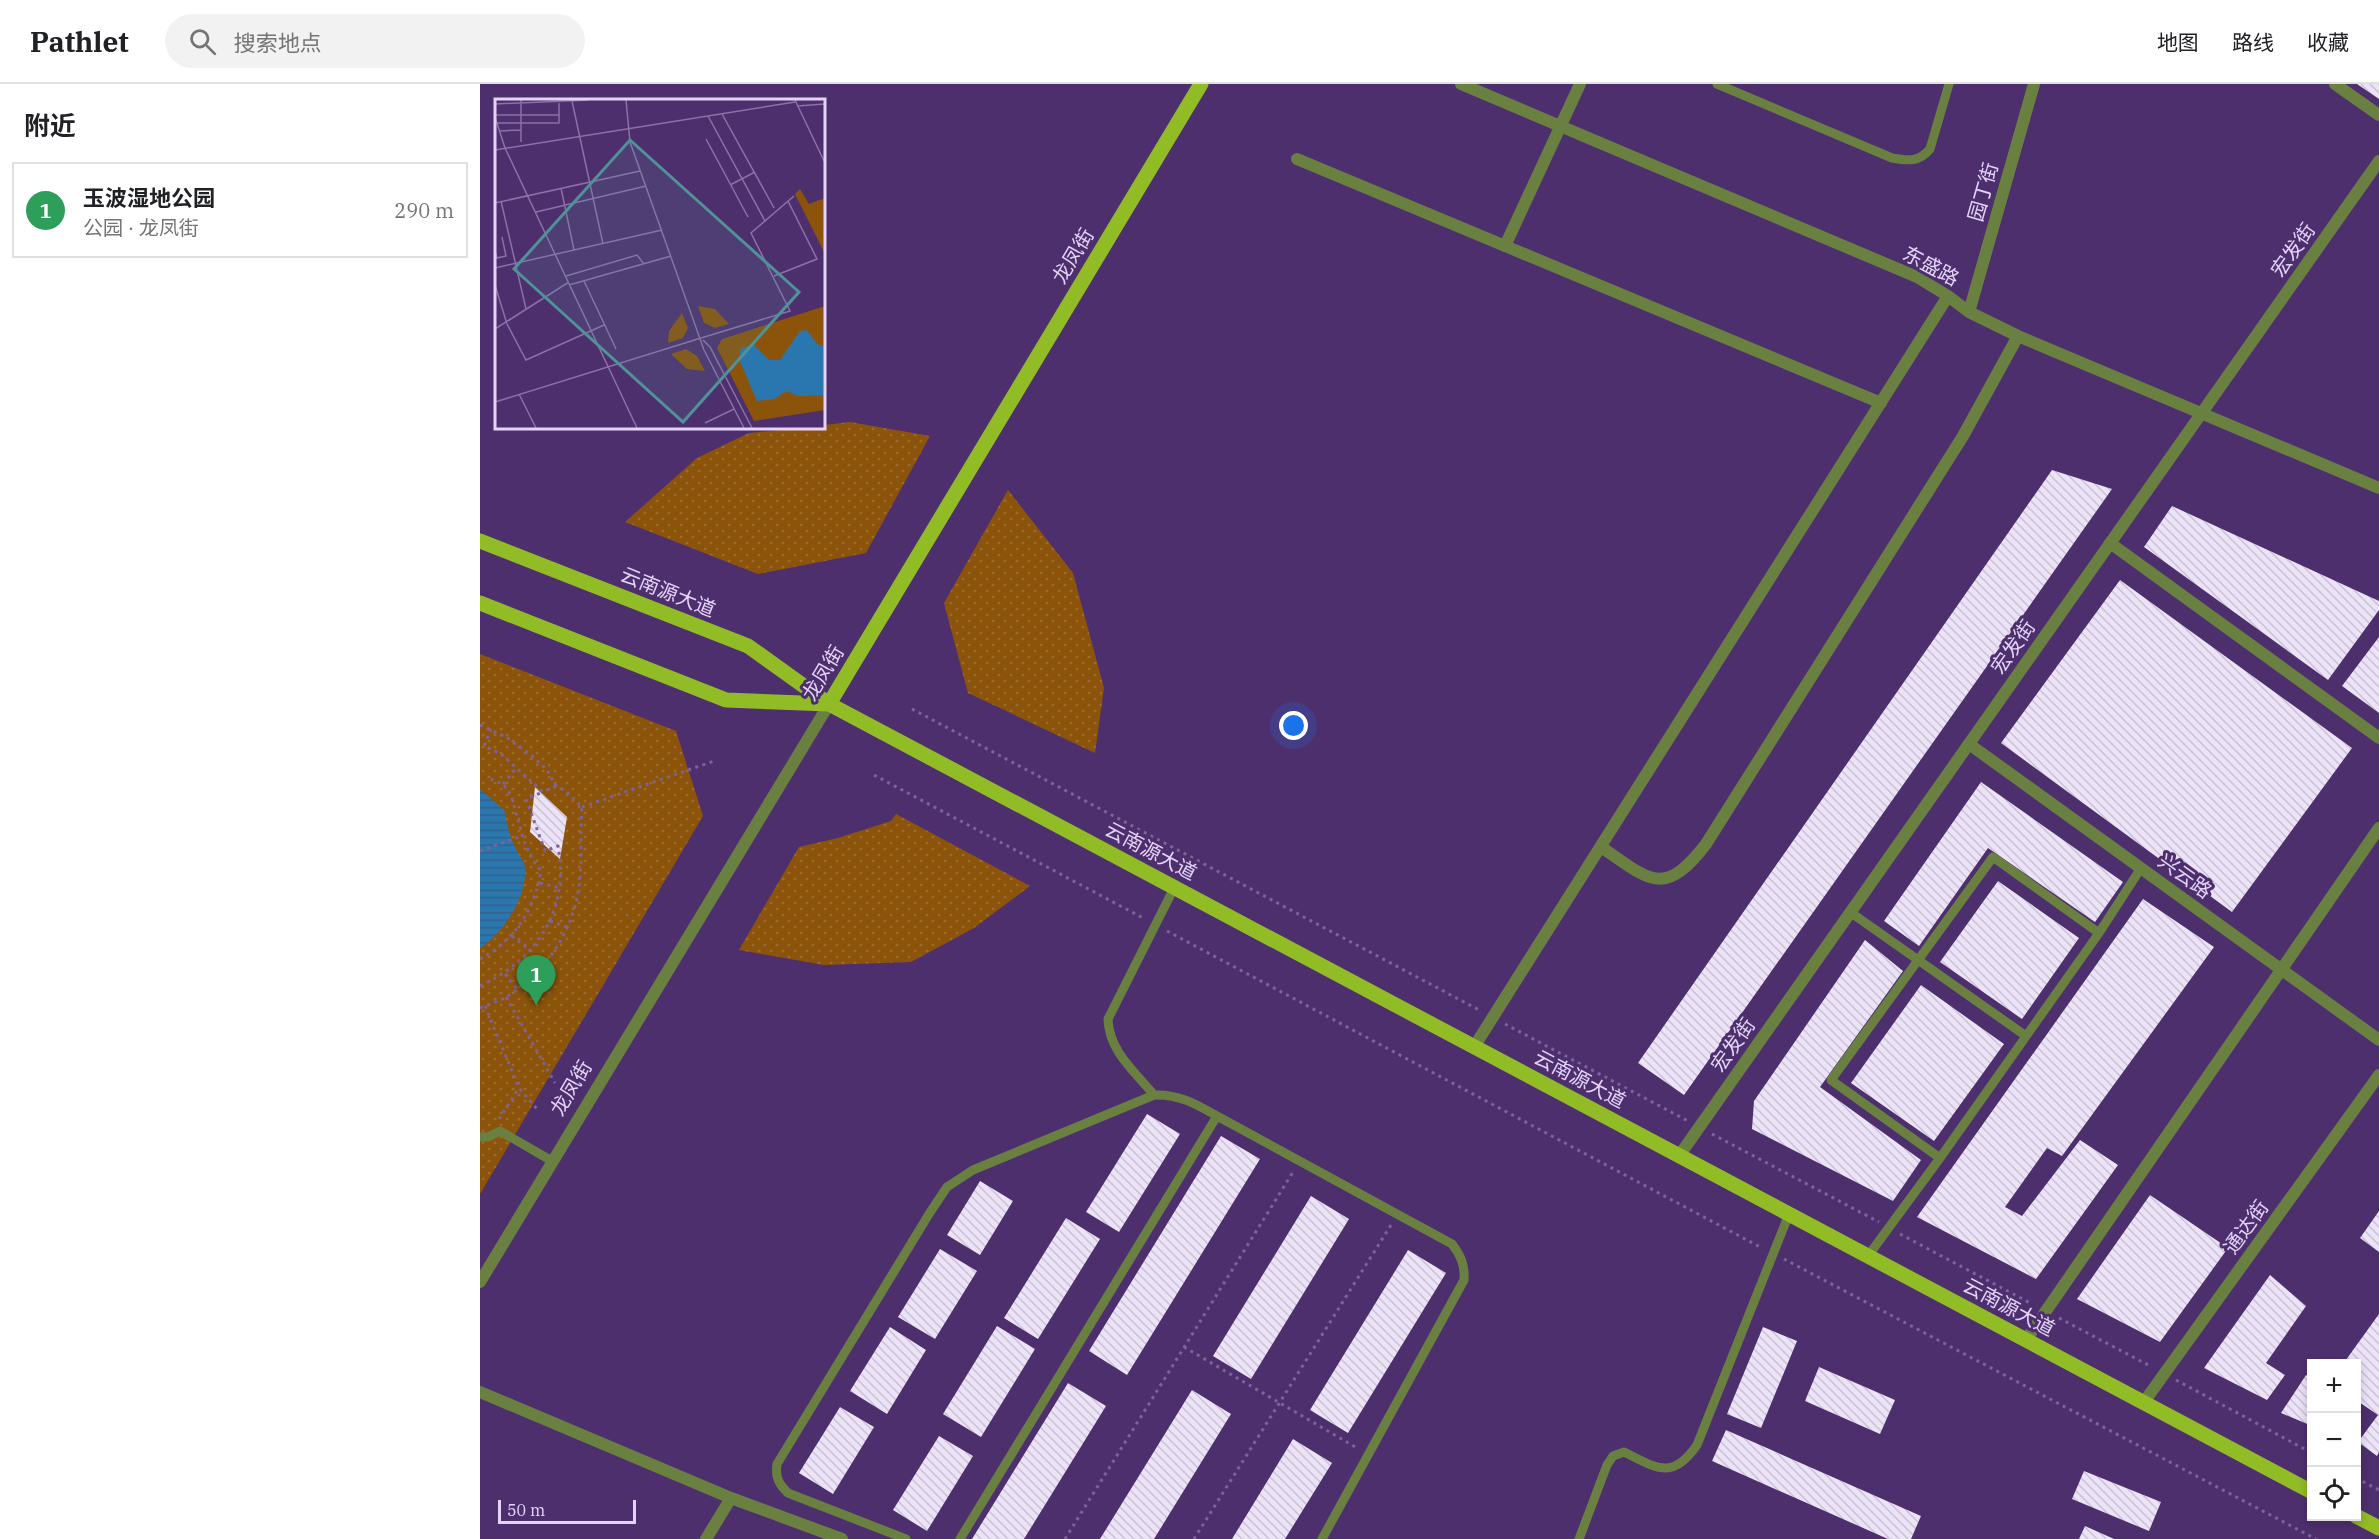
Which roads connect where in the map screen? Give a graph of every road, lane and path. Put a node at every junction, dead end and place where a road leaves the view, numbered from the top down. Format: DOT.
graph roads {
  1 [pos="1201,84"];
  2 [pos="1461,84"];
  3 [pos="1580,84"];
  4 [pos="1717,84"];
  5 [pos="1949,84"];
  6 [pos="2034,84"];
  7 [pos="2335,84"];
  8 [pos="2379,115"];
  9 [pos="1561,126"];
  10 [pos="1297,159"];
  11 [pos="2379,161"];
  12 [pos="1505,246"];
  13 [pos="1948,296"];
  14 [pos="1969,312"];
  15 [pos="2018,336"];
  16 [pos="1881,403"];
  17 [pos="2201,414"];
  18 [pos="2379,488"];
  19 [pos="480,541"];
  20 [pos="2110,543"];
  21 [pos="480,603"];
  22 [pos="829,704"];
  23 [pos="912,710"];
  24 [pos="480,725"];
  25 [pos="491,729"];
  26 [pos="2379,738"];
  27 [pos="1969,744"];
  28 [pos="714,761"];
  29 [pos="516,767"];
  30 [pos="874,775"];
  31 [pos="491,779"];
  32 [pos="503,784"];
  33 [pos="556,786"];
  34 [pos="543,792"];
  35 [pos="582,807"];
  36 [pos="2379,828"];
  37 [pos="522,836"];
  38 [pos="1601,847"];
  39 [pos="480,850"];
  40 [pos="2141,868"];
  41 [pos="539,883"];
  42 [pos="559,888"];
  43 [pos="1174,888"];
  44 [pos="1850,912"];
  45 [pos="550,921"];
  46 [pos="1155,924"];
  47 [pos="567,927"];
  48 [pos="2099,933"];
  49 [pos="512,936"];
  50 [pos="531,951"];
  51 [pos="480,959"];
  52 [pos="1918,961"];
  53 [pos="2281,970"];
  54 [pos="504,973"];
  55 [pos="480,986"];
  56 [pos="517,989"];
  57 [pos="506,997"];
  58 [pos="485,1006"];
  59 [pos="480,1008"];
  60 [pos="1493,1018"];
  61 [pos="2025,1036"];
  62 [pos="2379,1040"];
  63 [pos="1474,1047"];
  64 [pos="2379,1075"];
  65 [pos="555,1083"];
  66 [pos="519,1088"];
  67 [pos="1154,1095"];
  68 [pos="537,1109"];
  69 [pos="1217,1116"];
  70 [pos="1699,1127"];
  71 [pos="484,1137"];
  72 [pos="1679,1156"];
  73 [pos="1940,1158"];
  74 [pos="1300,1160"];
  75 [pos="552,1161"];
  76 [pos="1398,1214"];
  77 [pos="1789,1214"];
  78 [pos="1887,1227"];
  79 [pos="1772,1253"];
  80 [pos="1868,1256"];
  81 [pos="480,1282"];
  82 [pos="2046,1311"];
  83 [pos="2026,1340"];
  84 [pos="1184,1347"];
  85 [pos="2164,1374"];
  86 [pos="480,1392"];
  87 [pos="1280,1402"];
  88 [pos="2144,1402"];
  89 [pos="2307,1451"];
  90 [pos="1369,1455"];
  91 [pos="2361,1481"];
  92 [pos="2307,1488"];
  93 [pos="2379,1490"];
  94 [pos="731,1498"];
  95 [pos="2361,1519"];
  96 [pos="2379,1528"];
  97 [pos="706,1539"];
  98 [pos="842,1539"];
  99 [pos="906,1539"];
  100 [pos="960,1539"];
  101 [pos="1065,1539"];
  102 [pos="1194,1539"];
  103 [pos="1323,1539"];
  104 [pos="1579,1539"];
  105 [pos="2316,1539"];
  1 -- 22 [label="main road, 龙凤街"];
  2 -- 9 [label="street, 东盛路"];
  3 -- 9 [label="street"];
  4 -- 5 [label="lane"];
  6 -- 14 [label="street, 园丁街"];
  7 -- 8 [label="street"];
  9 -- 12 [label="street"];
  9 -- 13 [label="street, 东盛路"];
  10 -- 12 [label="street"];
  11 -- 17 [label="street, 宏发街"];
  12 -- 16 [label="street"];
  13 -- 14 [label="street, 东盛路"];
  13 -- 16 [label="street"];
  14 -- 15 [label="street, 东盛路"];
  15 -- 17 [label="street, 东盛路"];
  15 -- 38 [label="street"];
  16 -- 38 [label="street"];
  17 -- 18 [label="street, 东盛路"];
  17 -- 20 [label="street, 宏发街"];
  19 -- 22 [label="main road, 云南源大道"];
  20 -- 26 [label="street"];
  20 -- 27 [label="street, 宏发街"];
  21 -- 22 [label="main road, 云南源大道"];
  22 -- 43 [label="main road, 云南源大道"];
  22 -- 75 [label="street, 龙凤街"];
  23 -- 60 [label="path"];
  24 -- 25 [label="path"];
  25 -- 29 [label="path"];
  25 -- 33 [label="path"];
  27 -- 40 [label="street, 兴云路"];
  27 -- 44 [label="street, 宏发街"];
  28 -- 35 [label="path"];
  29 -- 32 [label="path"];
  29 -- 34 [label="path"];
  30 -- 46 [label="path"];
  31 -- 32 [label="path"];
  32 -- 37 [label="path"];
  33 -- 34 [label="path"];
  33 -- 35 [label="path"];
  34 -- 42 [label="path"];
  35 -- 47 [label="path"];
  36 -- 53 [label="street"];
  37 -- 39 [label="path"];
  37 -- 41 [label="path"];
  38 -- 60 [label="street"];
  40 -- 48 [label="lane"];
  40 -- 53 [label="street, 兴云路"];
  41 -- 42 [label="path"];
  41 -- 49 [label="path"];
  42 -- 45 [label="path"];
  43 -- 46 [label="lane"];
  43 -- 63 [label="main road, 云南源大道"];
  44 -- 52 [label="lane"];
  44 -- 70 [label="street, 宏发街"];
  45 -- 47 [label="path"];
  45 -- 50 [label="path"];
  46 -- 67 [label="lane"];
  46 -- 79 [label="path"];
  47 -- 56 [label="path"];
  48 -- 52 [label="lane"];
  48 -- 61 [label="lane"];
  49 -- 50 [label="path"];
  49 -- 51 [label="path"];
  50 -- 54 [label="path"];
  52 -- 61 [label="lane"];
  52 -- 73 [label="lane"];
  53 -- 62 [label="street, 兴云路"];
  53 -- 82 [label="street"];
  54 -- 55 [label="path"];
  54 -- 56 [label="path"];
  56 -- 57 [label="path"];
  57 -- 58 [label="path"];
  57 -- 65 [label="path"];
  58 -- 59 [label="path"];
  58 -- 66 [label="path"];
  60 -- 63 [label="street"];
  60 -- 70 [label="path"];
  61 -- 73 [label="lane"];
  63 -- 72 [label="main road, 云南源大道"];
  64 -- 85 [label="street, 通达街"];
  66 -- 68 [label="path"];
  66 -- 71 [label="path"];
  67 -- 69 [label="lane"];
  67 -- 99 [label="lane"];
  69 -- 74 [label="lane"];
  69 -- 100 [label="lane"];
  70 -- 72 [label="street, 宏发街"];
  70 -- 78 [label="path"];
  71 -- 75 [label="lane"];
  72 -- 77 [label="main road, 云南源大道"];
  73 -- 78 [label="lane"];
  74 -- 76 [label="lane"];
  74 -- 84 [label="path"];
  75 -- 81 [label="street, 龙凤街"];
  76 -- 87 [label="path"];
  76 -- 90 [label="lane"];
  77 -- 79 [label="lane"];
  77 -- 80 [label="main road, 云南源大道"];
  78 -- 80 [label="lane"];
  78 -- 82 [label="path"];
  79 -- 104 [label="lane"];
  79 -- 105 [label="path"];
  80 -- 83 [label="main road, 云南源大道"];
  82 -- 83 [label="street"];
  82 -- 85 [label="path"];
  83 -- 88 [label="main road, 云南源大道"];
  84 -- 87 [label="path"];
  84 -- 101 [label="path"];
  85 -- 88 [label="street, 通达街"];
  85 -- 89 [label="path"];
  86 -- 94 [label="street"];
  87 -- 90 [label="path"];
  87 -- 102 [label="path"];
  88 -- 92 [label="main road, 云南源大道"];
  90 -- 103 [label="lane"];
  91 -- 93 [label="path"];
  94 -- 97 [label="street"];
  94 -- 98 [label="street"];
  95 -- 96 [label="main road"];
}
